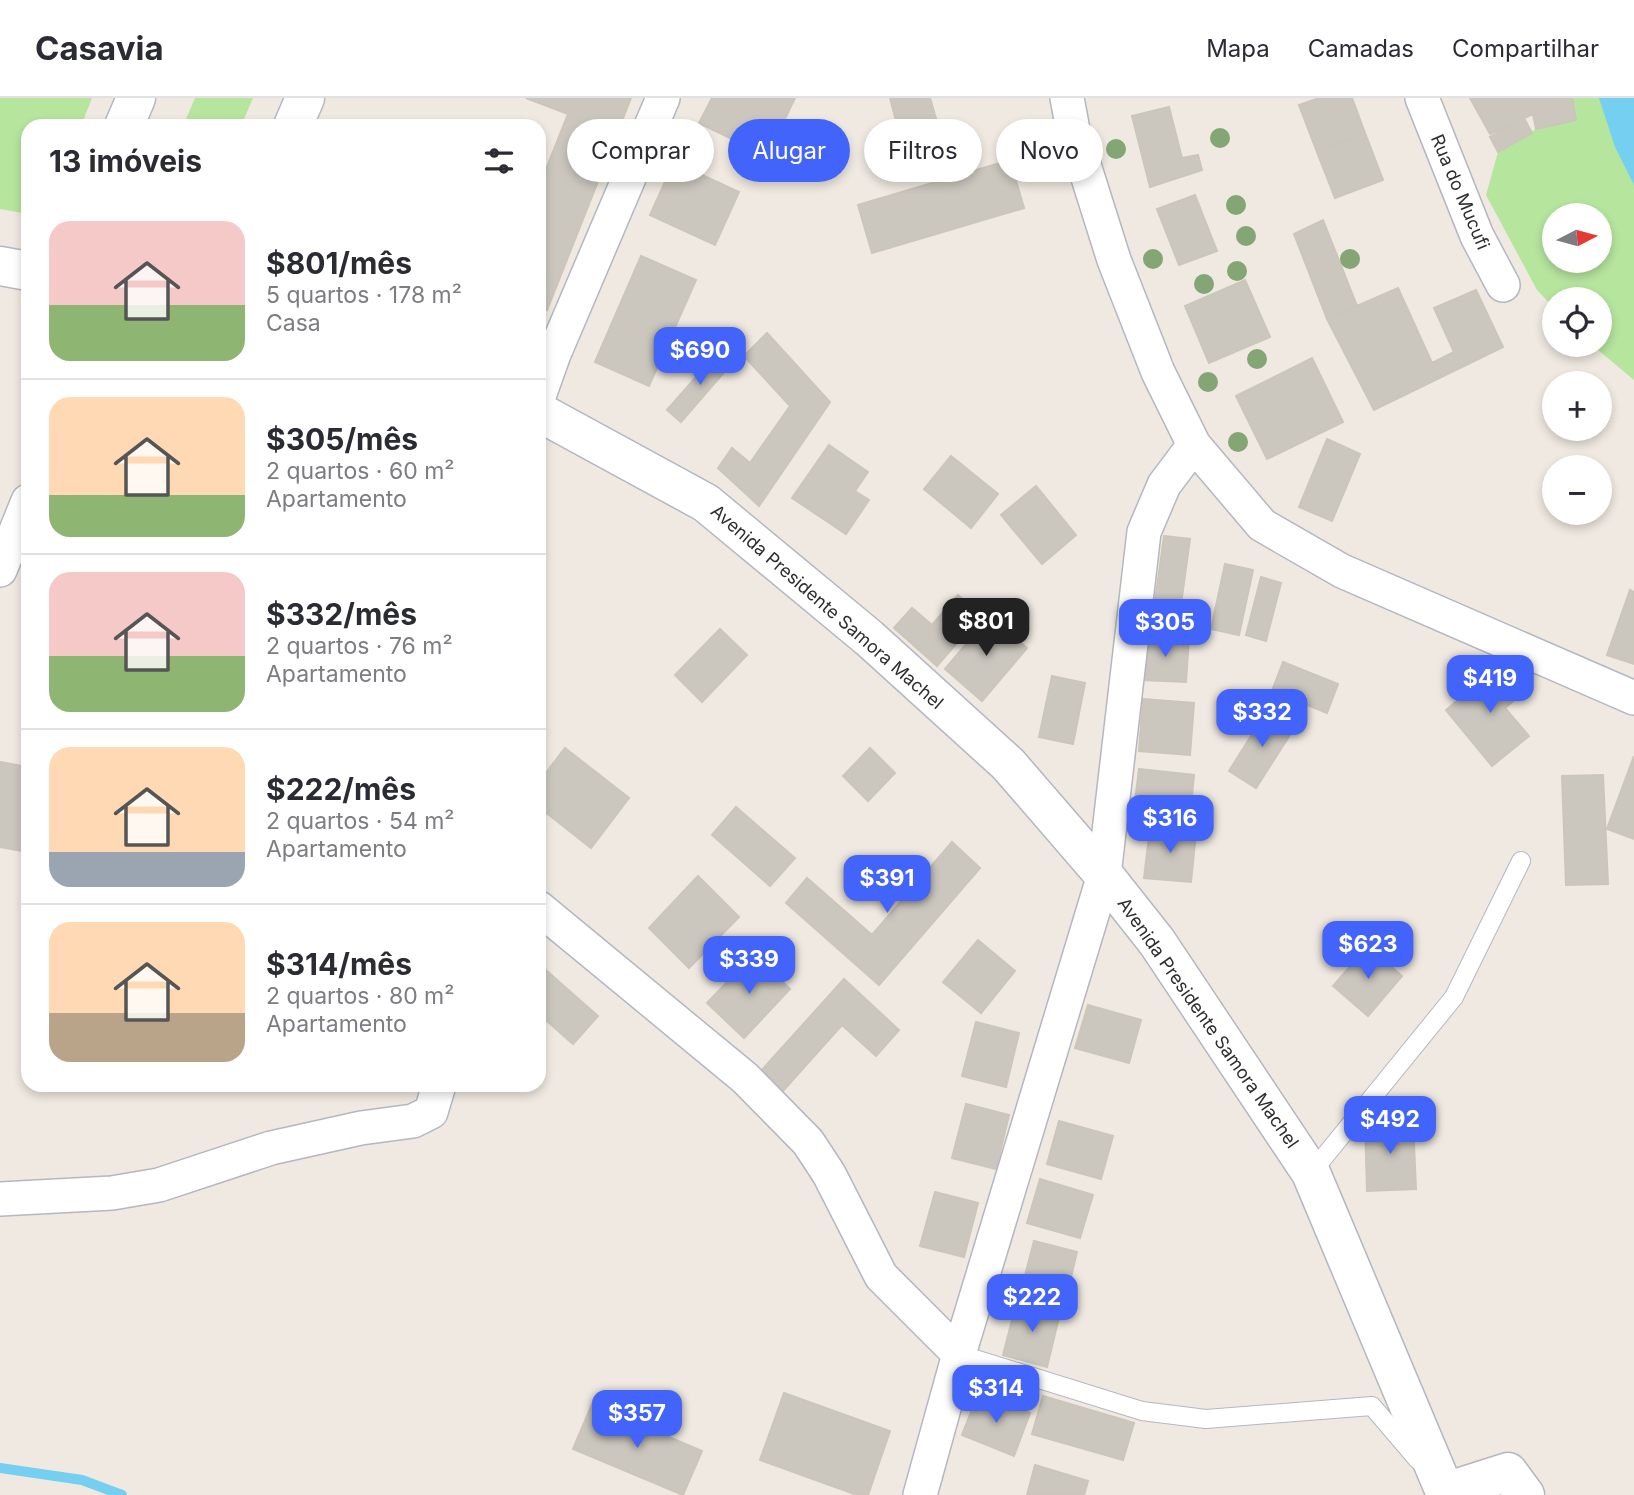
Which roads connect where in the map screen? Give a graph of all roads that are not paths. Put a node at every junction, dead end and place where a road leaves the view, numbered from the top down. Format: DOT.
graph roads {
  1 [pos="136,98"];
  2 [pos="305,98"];
  3 [pos="663,98"];
  4 [pos="1067,98"];
  5 [pos="1422,98"];
  6 [pos="127,119"];
  7 [pos="296,119"];
  8 [pos="0,266"];
  9 [pos="21,270"];
  10 [pos="1503,285"];
  11 [pos="546,376"];
  12 [pos="546,416"];
  13 [pos="1194,445"];
  14 [pos="21,518"];
  15 [pos="0,570"];
  16 [pos="1634,698"];
  17 [pos="1521,861"];
  18 [pos="1104,875"];
  19 [pos="546,914"];
  20 [pos="437,1092"];
  21 [pos="1311,1173"];
  22 [pos="0,1199"];
  23 [pos="959,1354"];
  24 [pos="1445,1492"];
  25 [pos="920,1495"];
  26 [pos="1525,1495"];
  1 -- 6 [label="main road"];
  2 -- 7 [label="main road"];
  3 -- 11 [label="street"];
  4 -- 13 [label="street"];
  5 -- 10 [label="street, Rua do Mucufi"];
  8 -- 9 [label="main road"];
  12 -- 18 [label="main road, Avenida Presidente Samora Machel"];
  13 -- 16 [label="street"];
  13 -- 18 [label="street"];
  14 -- 15 [label="street"];
  17 -- 21 [label="lane"];
  18 -- 21 [label="main road, Avenida Presidente Samora Machel"];
  18 -- 23 [label="street"];
  19 -- 23 [label="street"];
  20 -- 22 [label="street"];
  21 -- 24 [label="main road, Avenida Presidente Samora Machel"];
  23 -- 24 [label="lane"];
  23 -- 25 [label="street"];
  24 -- 26 [label="main road"];
}
